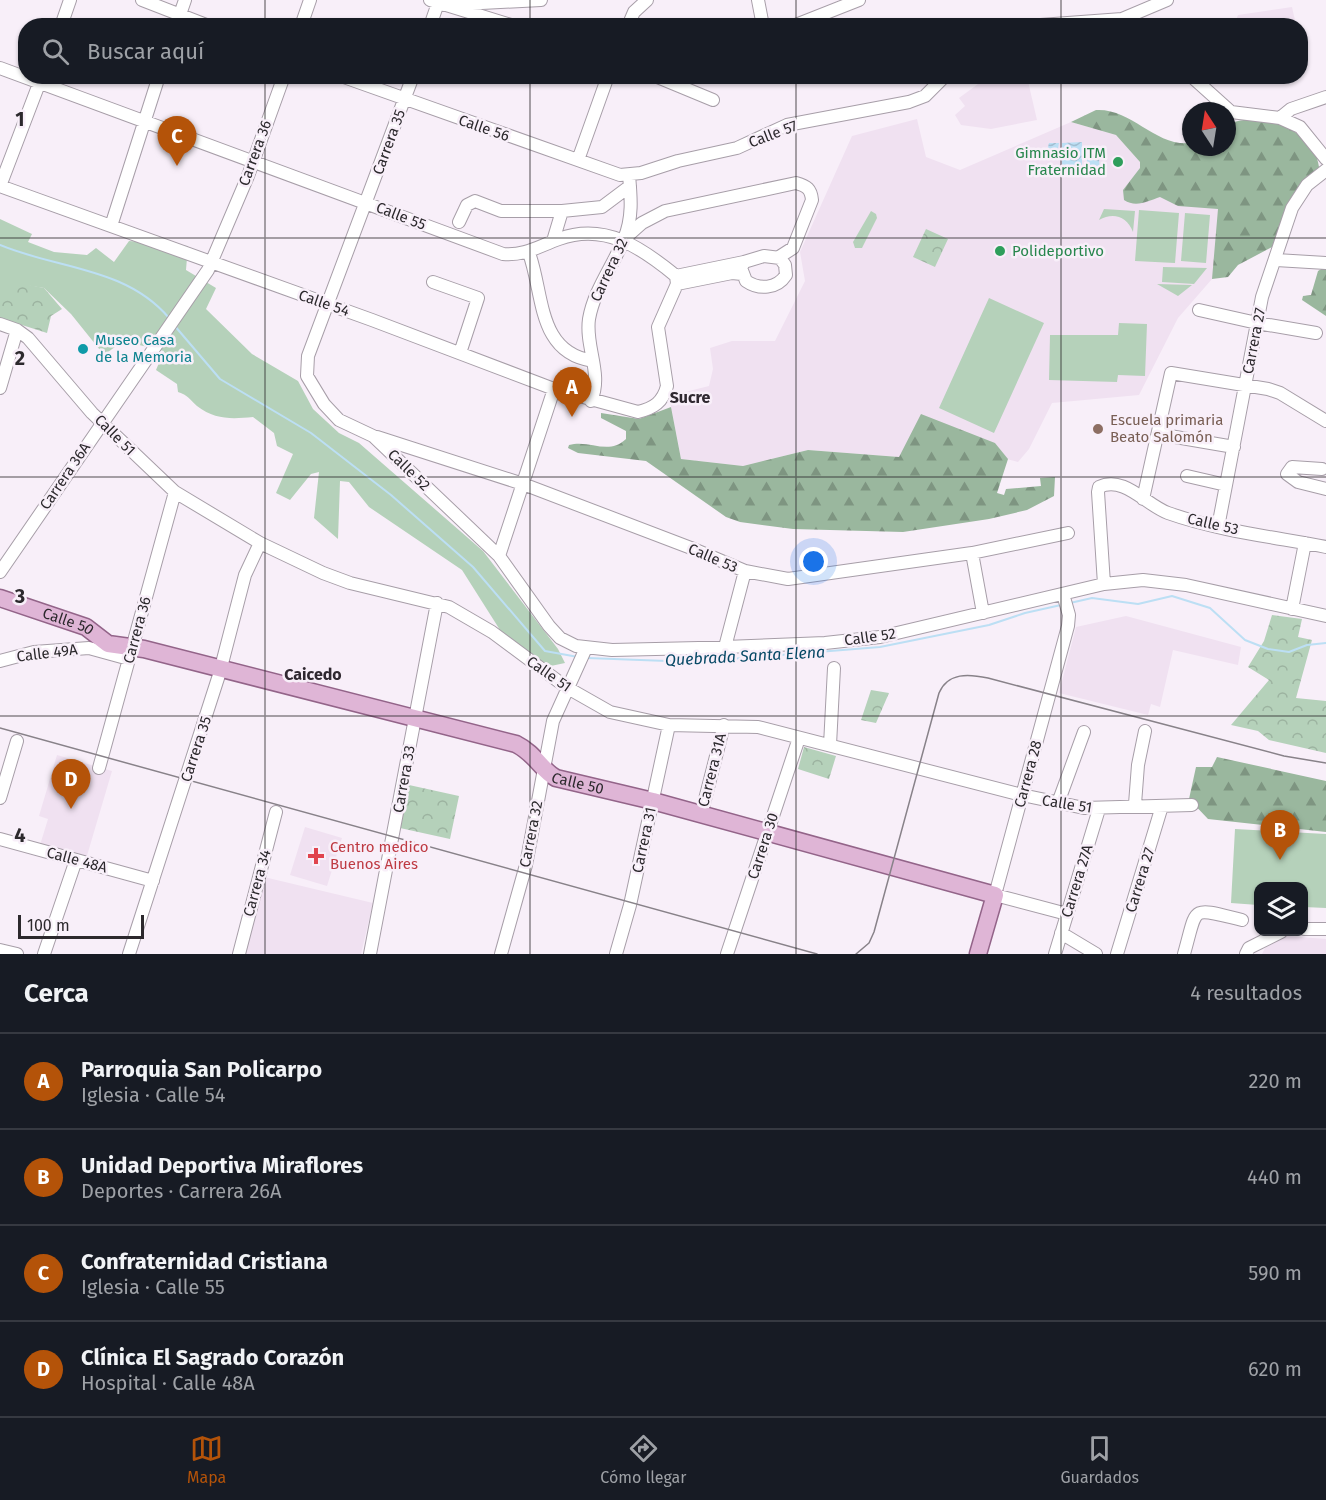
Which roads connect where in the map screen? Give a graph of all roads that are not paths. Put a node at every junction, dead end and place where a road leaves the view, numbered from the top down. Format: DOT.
graph roads {
  1 [pos="70,0"];
  2 [pos="142,0"];
  3 [pos="185,0"];
  4 [pos="309,0"];
  5 [pos="541,0"];
  6 [pos="758,0"];
  7 [pos="859,0"];
  8 [pos="1167,0"];
  9 [pos="644,2"];
  10 [pos="438,3"];
  11 [pos="64,18"];
  12 [pos="174,18"];
  13 [pos="179,18"];
  14 [pos="303,18"];
  15 [pos="433,18"];
  16 [pos="488,18"];
  17 [pos="633,18"];
  18 [pos="761,18"];
  19 [pos="813,18"];
  20 [pos="1124,18"];
  21 [pos="0,68"];
  22 [pos="18,73"];
  23 [pos="39,84"];
  24 [pos="53,84"];
  25 [pos="156,84"];
  26 [pos="281,84"];
  27 [pos="361,84"];
  28 [pos="410,84"];
  29 [pos="605,84"];
  30 [pos="677,84"];
  31 [pos="937,84"];
  32 [pos="1200,84"];
  33 [pos="1326,97"];
  34 [pos="404,100"];
  35 [pos="713,100"];
  36 [pos="1280,118"];
  37 [pos="144,122"];
  38 [pos="1326,159"];
  39 [pos="578,160"];
  40 [pos="253,162"];
  41 [pos="1326,170"];
  42 [pos="629,180"];
  43 [pos="0,186"];
  44 [pos="366,203"];
  45 [pos="562,211"];
  46 [pos="459,222"];
  47 [pos="111,226"];
  48 [pos="624,239"];
  49 [pos="553,241"];
  50 [pos="529,252"];
  51 [pos="779,257"];
  52 [pos="1276,260"];
  53 [pos="211,262"];
  54 [pos="1326,263"];
  55 [pos="743,268"];
  56 [pos="676,280"];
  57 [pos="433,282"];
  58 [pos="328,304"];
  59 [pos="1199,310"];
  60 [pos="1257,323"];
  61 [pos="0,324"];
  62 [pos="17,330"];
  63 [pos="1316,333"];
  64 [pos="460,353"];
  65 [pos="593,361"];
  66 [pos="307,376"];
  67 [pos="1245,385"];
  68 [pos="0,388"];
  69 [pos="554,389"];
  70 [pos="591,401"];
  71 [pos="1326,421"];
  72 [pos="102,422"];
  73 [pos="1158,434"];
  74 [pos="373,436"];
  75 [pos="1233,447"];
  76 [pos="1322,469"];
  77 [pos="1187,476"];
  78 [pos="523,484"];
  79 [pos="1226,484"];
  80 [pos="1326,489"];
  81 [pos="175,492"];
  82 [pos="1143,499"];
  83 [pos="1218,527"];
  84 [pos="1068,533"];
  85 [pos="260,543"];
  86 [pos="1305,543"];
  87 [pos="1326,547"];
  88 [pos="972,553"];
  89 [pos="499,556"];
  90 [pos="745,571"];
  91 [pos="0,572"];
  92 [pos="1104,584"];
  93 [pos="0,598"];
  94 [pos="1065,600"];
  95 [pos="437,603"];
  96 [pos="1292,609"];
  97 [pos="983,613"];
  98 [pos="1326,616"];
  99 [pos="94,643"];
  100 [pos="725,647"];
  101 [pos="584,651"];
  102 [pos="131,653"];
  103 [pos="0,660"];
  104 [pos="834,668"];
  105 [pos="221,669"];
  106 [pos="575,670"];
  107 [pos="545,672"];
  108 [pos="566,687"];
  109 [pos="414,718"];
  110 [pos="669,725"];
  111 [pos="724,725"];
  112 [pos="1145,731"];
  113 [pos="1084,732"];
  114 [pos="799,738"];
  115 [pos="17,741"];
  116 [pos="830,746"];
  117 [pos="544,766"];
  118 [pos="99,768"];
  119 [pos="1022,795"];
  120 [pos="0,798"];
  121 [pos="653,801"];
  122 [pos="1058,803"];
  123 [pos="1135,804"];
  124 [pos="1192,805"];
  125 [pos="1162,806"];
  126 [pos="1099,809"];
  127 [pos="276,812"];
  128 [pos="701,815"];
  129 [pos="767,834"];
  130 [pos="0,839"];
  131 [pos="76,860"];
  132 [pos="153,880"];
  133 [pos="995,895"];
  134 [pos="1067,914"];
  135 [pos="1242,920"];
  136 [pos="1326,928"];
  137 [pos="1308,929"];
  138 [pos="1062,933"];
  139 [pos="1273,936"];
  140 [pos="0,950"];
  141 [pos="17,954"];
  142 [pos="44,954"];
  143 [pos="129,954"];
  144 [pos="239,954"];
  145 [pos="369,954"];
  146 [pos="501,954"];
  147 [pos="616,954"];
  148 [pos="728,954"];
  149 [pos="978,954"];
  150 [pos="1055,954"];
  151 [pos="1096,954"];
  152 [pos="1117,954"];
  153 [pos="1184,954"];
  154 [pos="1246,954"];
  1 -- 11 [label="street"];
  2 -- 12 [label="street"];
  3 -- 13 [label="street"];
  4 -- 14 [label="street"];
  5 -- 10 [label="street"];
  6 -- 18 [label="street"];
  7 -- 19 [label="street"];
  8 -- 20 [label="street"];
  9 -- 17 [label="street"];
  10 -- 15 [label="street"];
  10 -- 16 [label="street"];
  21 -- 22 [label="street, Calle 55"];
  23 -- 43 [label="street"];
  24 -- 37 [label="street, Calle 55"];
  25 -- 37 [label="street"];
  26 -- 40 [label="street, Carrera 36"];
  27 -- 34 [label="street, Calle 56"];
  28 -- 34 [label="street, Carrera 35"];
  29 -- 39 [label="street"];
  30 -- 35 [label="street"];
  31 -- 42 [label="street, Calle 57"];
  32 -- 36 [label="street"];
  33 -- 36 [label="street"];
  34 -- 39 [label="street, Calle 56"];
  34 -- 44 [label="street, Carrera 35"];
  36 -- 38 [label="street"];
  37 -- 40 [label="street, Calle 55"];
  37 -- 47 [label="street"];
  39 -- 42 [label="street, Calle 56"];
  40 -- 44 [label="street, Calle 55"];
  40 -- 53 [label="street, Carrera 36"];
  41 -- 52 [label="street, Carrera 27"];
  42 -- 45 [label="street"];
  42 -- 48 [label="street, Carrera 32"];
  43 -- 47 [label="street, Calle 54"];
  44 -- 50 [label="street, Calle 55"];
  44 -- 58 [label="street, Carrera 35"];
  45 -- 46 [label="street"];
  45 -- 49 [label="street"];
  47 -- 53 [label="street, Calle 54"];
  48 -- 49 [label="street, Calle 55"];
  48 -- 51 [label="street"];
  48 -- 56 [label="street"];
  48 -- 65 [label="street, Carrera 32"];
  49 -- 50 [label="street, Calle 55"];
  50 -- 65 [label="street"];
  51 -- 55 [label="street"];
  51 -- 55 [label="street"];
  52 -- 54 [label="street"];
  52 -- 60 [label="street, Carrera 27"];
  53 -- 58 [label="street, Calle 54"];
  53 -- 72 [label="street, Carrera 36A"];
  55 -- 56 [label="street"];
  56 -- 70 [label="street, Calle 54"];
  57 -- 64 [label="street"];
  58 -- 64 [label="street, Calle 54"];
  58 -- 66 [label="street, Carrera 35"];
  59 -- 60 [label="street"];
  60 -- 63 [label="street"];
  60 -- 67 [label="street, Carrera 27"];
  61 -- 62 [label="street, Calle 51"];
  62 -- 68 [label="street"];
  62 -- 72 [label="street, Calle 51"];
  64 -- 69 [label="street, Calle 54"];
  65 -- 70 [label="street, Carrera 32"];
  66 -- 74 [label="street, Calle 52"];
  67 -- 71 [label="street"];
  67 -- 73 [label="street"];
  67 -- 75 [label="street, Carrera 27"];
  69 -- 70 [label="street, Calle 54"];
  69 -- 78 [label="street"];
  72 -- 81 [label="street, Calle 51"];
  72 -- 91 [label="street, Carrera 36A"];
  73 -- 75 [label="street"];
  73 -- 82 [label="street"];
  74 -- 78 [label="street, Calle 53"];
  74 -- 89 [label="street, Calle 52"];
  75 -- 79 [label="street, Carrera 27"];
  76 -- 80 [label="street"];
  77 -- 79 [label="street"];
  78 -- 89 [label="street"];
  78 -- 90 [label="street, Calle 53"];
  79 -- 83 [label="street, Carrera 27"];
  81 -- 85 [label="street, Calle 51"];
  81 -- 102 [label="street, Carrera 36"];
  82 -- 83 [label="street, Calle 53"];
  82 -- 92 [label="street, Calle 53"];
  83 -- 86 [label="street, Calle 53"];
  84 -- 88 [label="street, Calle 53"];
  85 -- 95 [label="street, Calle 51"];
  85 -- 105 [label="street, Carrera 35"];
  86 -- 87 [label="street, Calle 53"];
  86 -- 96 [label="street"];
  88 -- 90 [label="street, Calle 53"];
  88 -- 97 [label="street"];
  89 -- 101 [label="street, Calle 52"];
  90 -- 100 [label="street"];
  92 -- 94 [label="street, Calle 52"];
  92 -- 96 [label="street, Calle 52"];
  93 -- 99 [label="main road, Calle 50"];
  94 -- 97 [label="street, Calle 52"];
  94 -- 119 [label="street, Carrera 28"];
  95 -- 107 [label="street, Calle 51"];
  95 -- 109 [label="street, Carrera 33"];
  96 -- 98 [label="street, Calle 52"];
  97 -- 100 [label="street, Calle 52"];
  99 -- 102 [label="main road, Calle 50"];
  99 -- 103 [label="street, Calle 49A"];
  100 -- 101 [label="street, Calle 52"];
  101 -- 106 [label="street, Carrera 32"];
  102 -- 105 [label="main road, Calle 50"];
  102 -- 118 [label="street, Carrera 36"];
  104 -- 116 [label="street"];
  105 -- 109 [label="main road, Calle 50"];
  105 -- 132 [label="street, Carrera 35"];
  106 -- 107 [label="street"];
  106 -- 108 [label="street, Carrera 32"];
  107 -- 108 [label="street, Calle 51"];
  108 -- 110 [label="street, Calle 51"];
  108 -- 117 [label="street, Carrera 32"];
  109 -- 117 [label="main road, Calle 50"];
  109 -- 145 [label="street, Carrera 33"];
  110 -- 111 [label="street, Calle 51"];
  110 -- 121 [label="street, Carrera 31"];
  111 -- 114 [label="street, Calle 51"];
  111 -- 128 [label="street, Carrera 31A"];
  112 -- 123 [label="street"];
  113 -- 122 [label="street"];
  114 -- 116 [label="street, Calle 51"];
  114 -- 129 [label="street, Carrera 30"];
  115 -- 120 [label="street"];
  116 -- 119 [label="street, Calle 51"];
  117 -- 121 [label="main road, Calle 50"];
  117 -- 146 [label="street, Carrera 32"];
  119 -- 122 [label="street, Calle 51"];
  119 -- 133 [label="street, Carrera 28"];
  121 -- 128 [label="main road, Calle 50"];
  121 -- 147 [label="street, Carrera 31"];
  122 -- 126 [label="street, Calle 51"];
  123 -- 125 [label="street, Calle 51"];
  123 -- 126 [label="street, Calle 51"];
  124 -- 125 [label="street, Calle 51"];
  125 -- 152 [label="street, Carrera 27"];
  126 -- 134 [label="street, Carrera 27A"];
  127 -- 144 [label="street, Carrera 34"];
  128 -- 129 [label="main road, Calle 50"];
  129 -- 133 [label="main road, Calle 50"];
  129 -- 148 [label="street, Carrera 30"];
  130 -- 131 [label="street, Calle 48A"];
  131 -- 132 [label="street, Calle 48A"];
  131 -- 142 [label="street"];
  132 -- 143 [label="street, Carrera 35"];
  133 -- 134 [label="street, Calle 50"];
  133 -- 149 [label="main road, Carrera 28"];
  134 -- 138 [label="street, Carrera 27A"];
  135 -- 153 [label="street"];
  136 -- 137 [label="street"];
  138 -- 150 [label="street, Carrera 27A"];
  138 -- 151 [label="street"];
  139 -- 154 [label="street"];
  140 -- 141 [label="street"];
}
